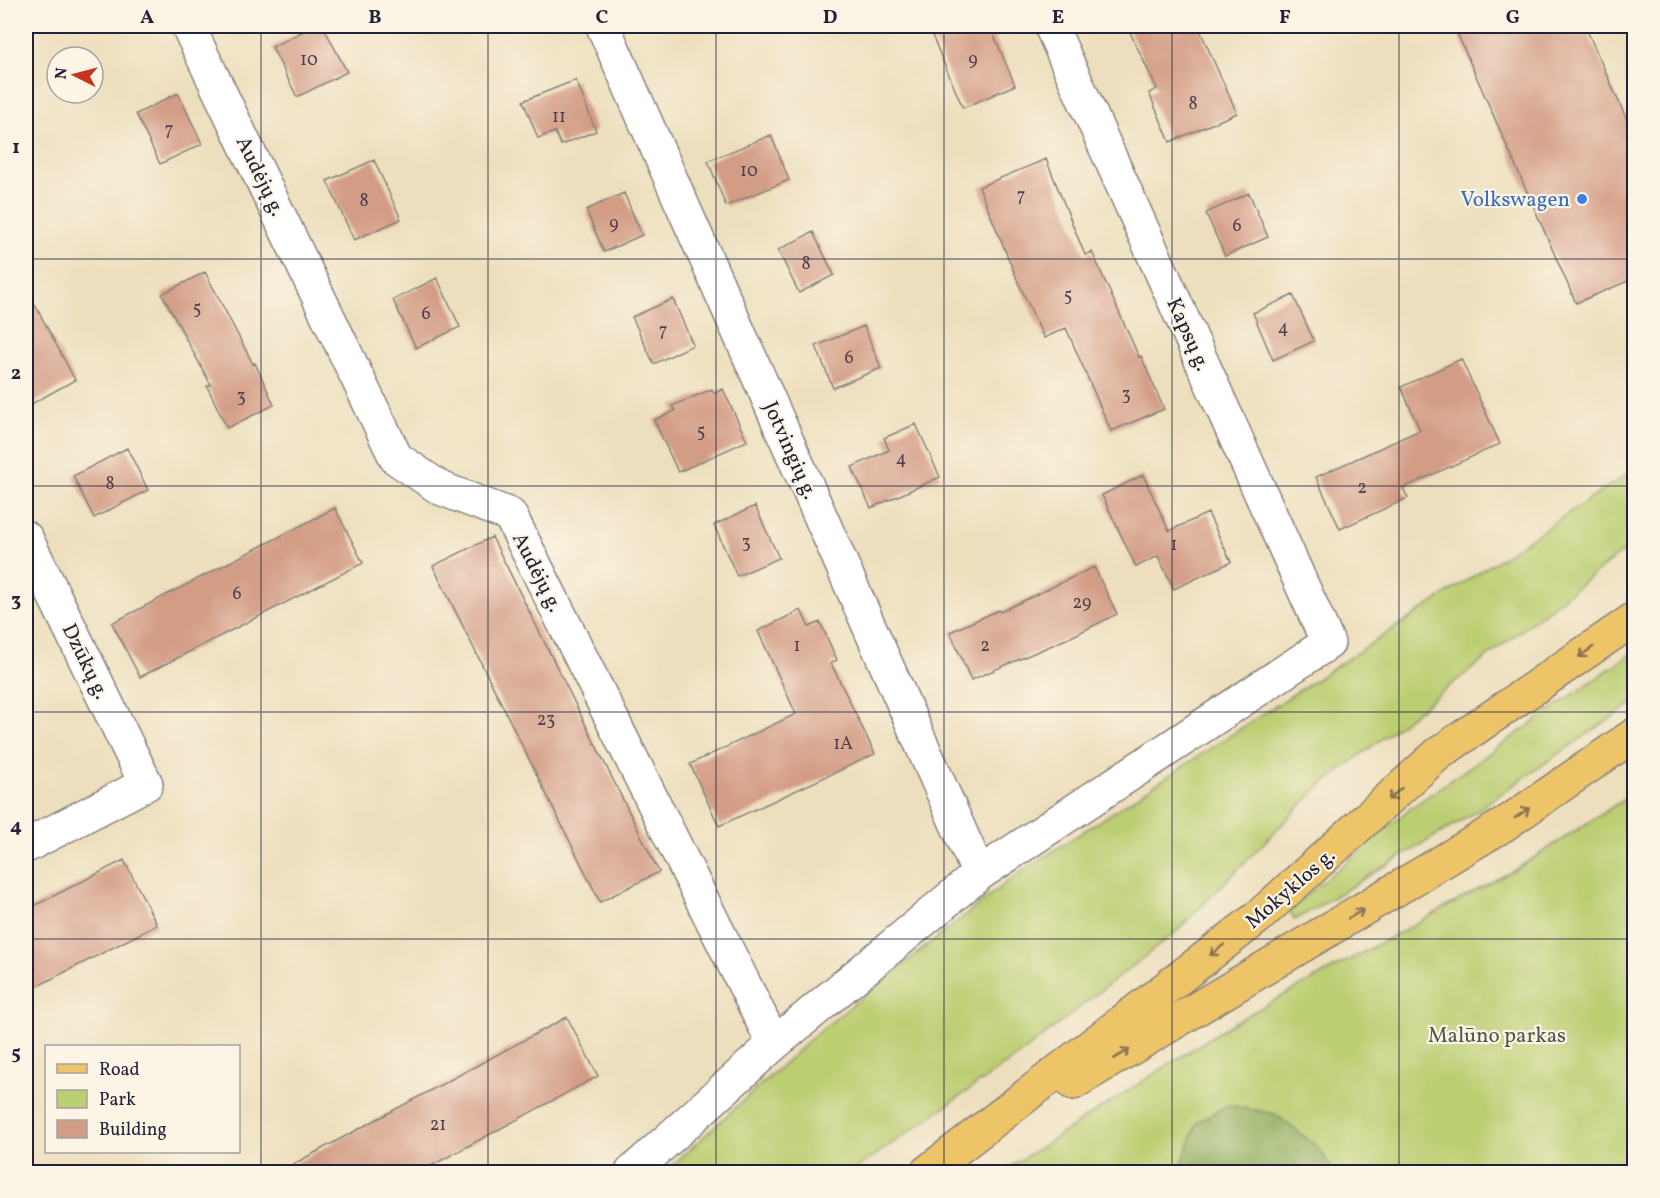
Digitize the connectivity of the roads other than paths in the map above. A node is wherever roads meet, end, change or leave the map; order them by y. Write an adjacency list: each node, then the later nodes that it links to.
1 (188, 26): 9 (street, Audėjų g.)
2 (603, 26): 8 (street, Jotvingių g.)
3 (1051, 26): 8 (street, Kapsų g.)
4 (26, 538): 7 (street, Dzūkų g.)
5 (1635, 619): 10 (main road, Mokyklos g., one-way to 10)
6 (1635, 735): 10 (main road, Mokyklos g., one-way to 6)
7 (26, 846)
8 (979, 874): 9 (street)
9 (774, 1044): 11 (street)
10 (936, 1166)
11 (632, 1173)

